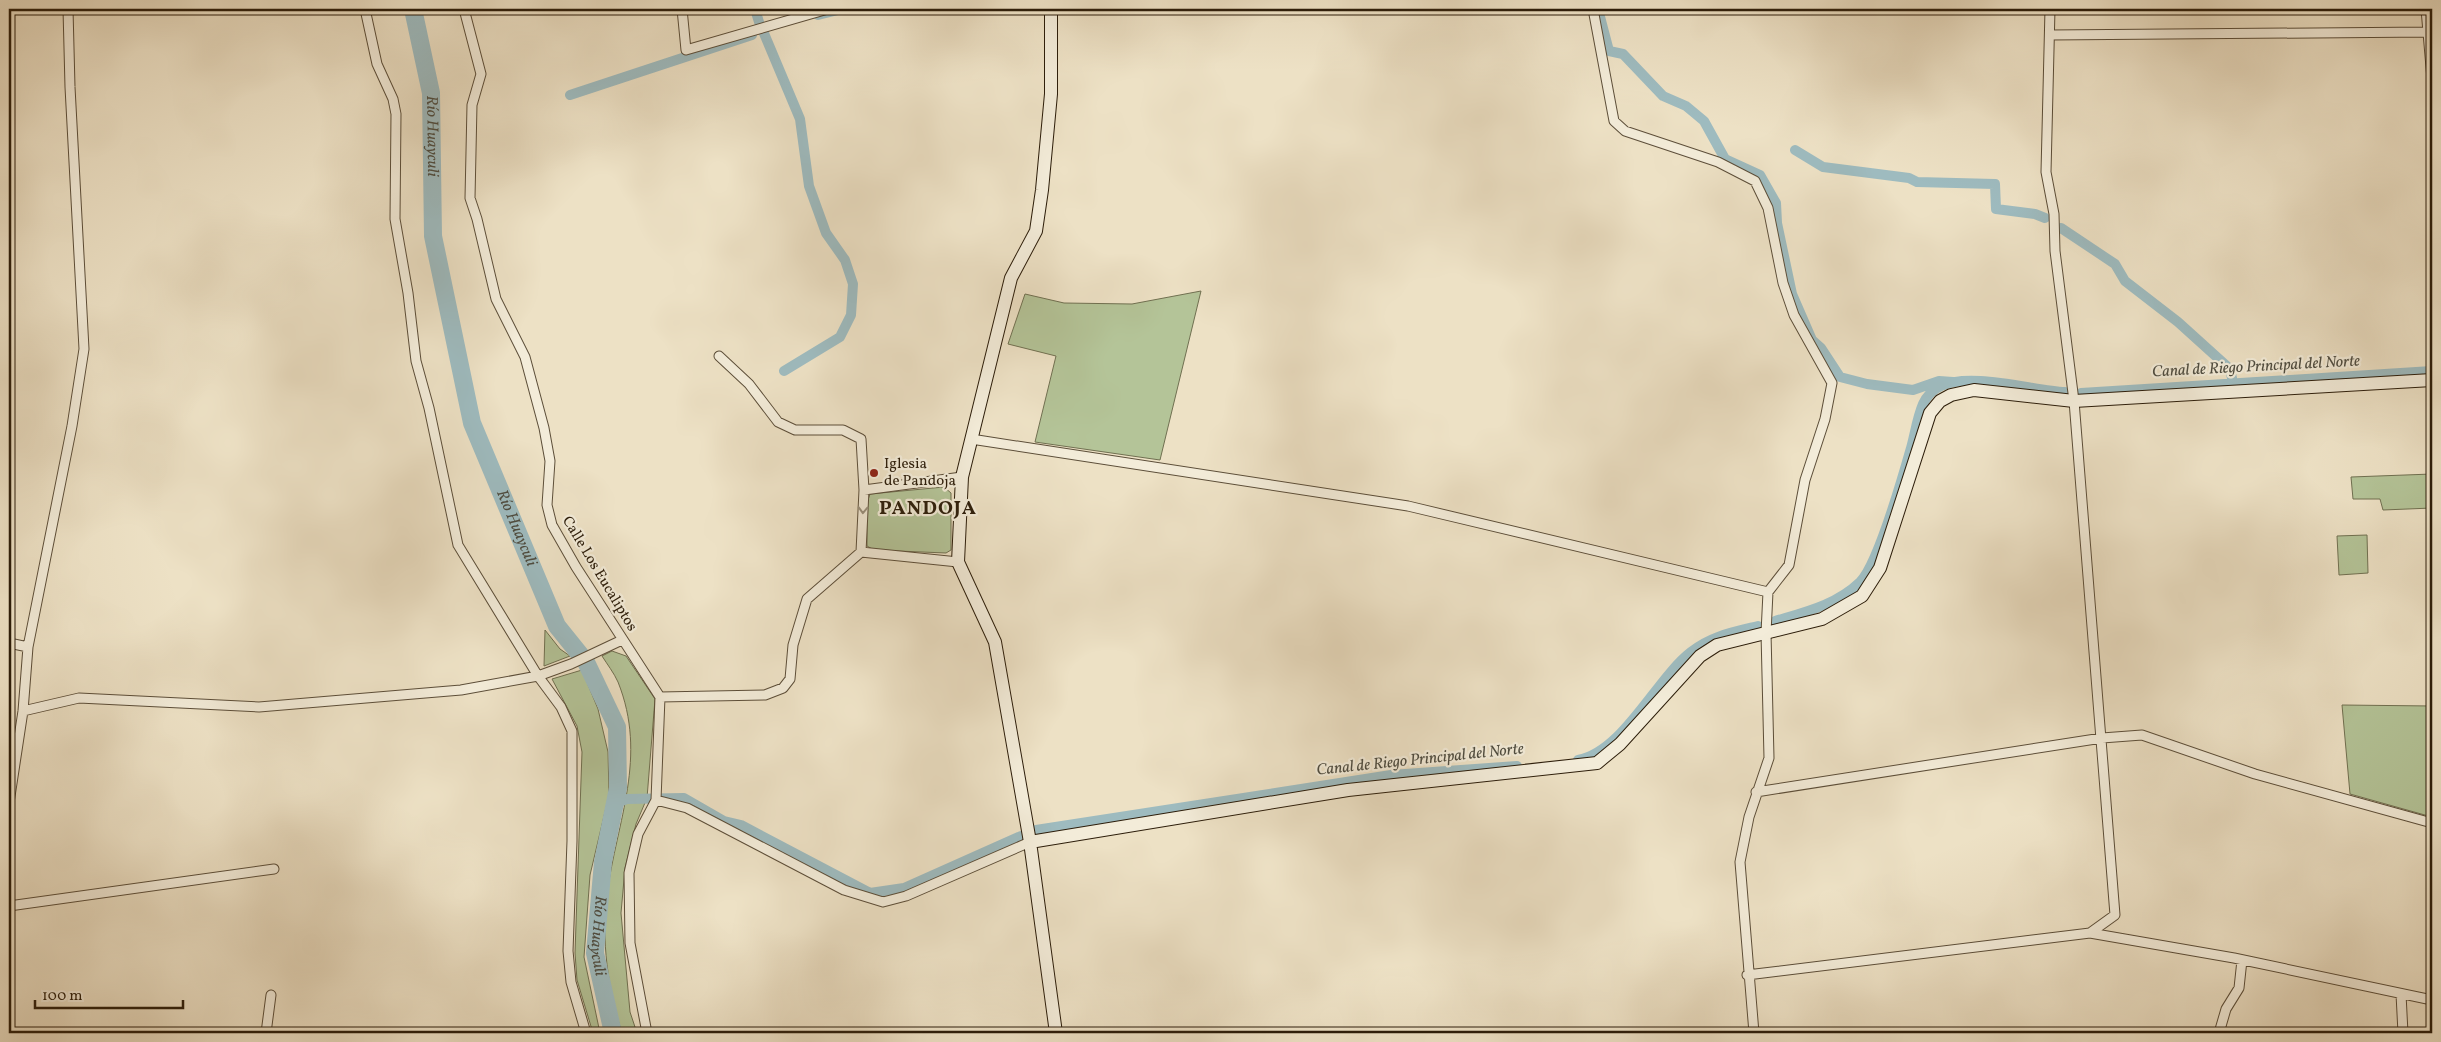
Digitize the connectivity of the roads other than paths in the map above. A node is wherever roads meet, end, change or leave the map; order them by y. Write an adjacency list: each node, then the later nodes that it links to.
1 (68, 9): 25 (street)
2 (366, 9): 26 (street)
3 (464, 9): 23 (street, Calle Los Eucaliptos)
4 (682, 9): 5 (street)
5 (828, 9)
6 (1052, 9): 16 (street)
7 (1593, 9): 21 (street)
8 (2050, 9): 11 (street)
9 (2426, 9): 10 (street)
10 (2428, 32): 11 (street); 12 (street)
11 (2050, 35): 15 (street)
12 (2432, 79)
13 (720, 356): 18 (street)
14 (2432, 380): 15 (street)
15 (2074, 402): 22 (street); 29 (street)
16 (971, 439): 17 (street); 21 (street)
17 (962, 477): 18 (street); 20 (street)
18 (864, 490): 19 (street, one-way to 19)
19 (861, 552): 20 (street); 27 (street)
20 (958, 562): 34 (street)
21 (1768, 592): 22 (street)
22 (1766, 633): 30 (street); 34 (street)
23 (622, 640): 26 (street); 27 (street, Calle Los Eucaliptos)
24 (9, 643): 25 (street)
25 (28, 647): 28 (street)
26 (538, 676): 28 (street); 44 (street)
27 (660, 697): 31 (street)
28 (24, 711): 32 (street)
29 (2102, 738): 30 (street); 33 (street); 37 (street)
30 (1756, 792): 39 (street)
31 (656, 800): 34 (street); 45 (street)
32 (9, 803)
33 (2432, 823)
34 (1030, 842): 46 (street)
35 (274, 870): 36 (street)
36 (9, 906)
37 (2090, 933): 38 (street); 39 (street)
38 (2242, 960): 40 (street); 48 (street)
39 (1747, 975): 47 (street)
40 (2401, 994): 42 (street); 49 (street)
41 (271, 995): 43 (street)
42 (2432, 1000)
43 (266, 1033)
44 (586, 1033)
45 (647, 1033)
46 (1056, 1033)
47 (1754, 1033)
48 (2219, 1033)
49 (2403, 1033)

